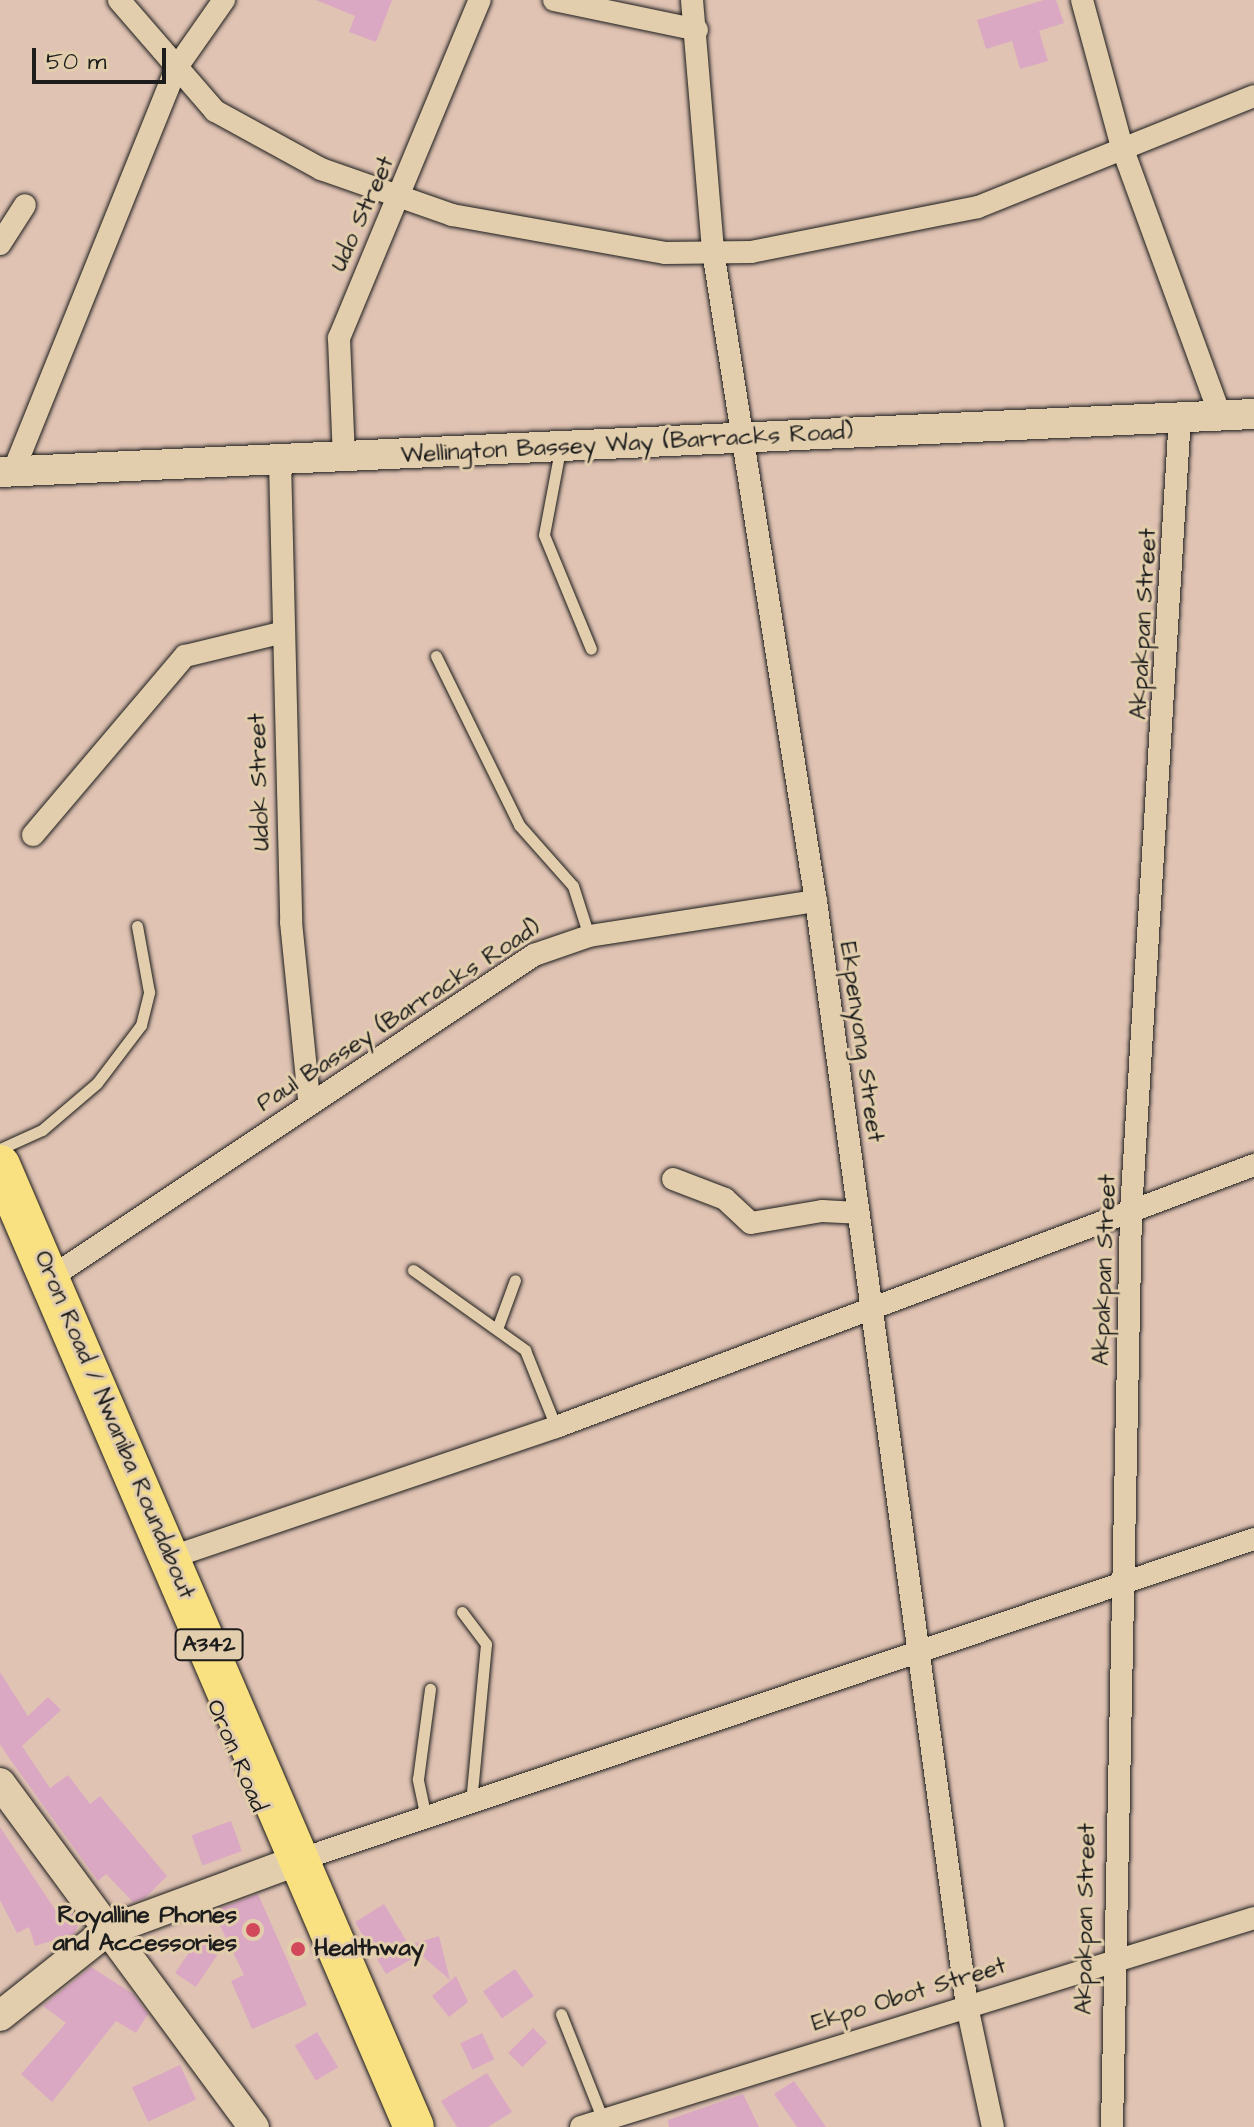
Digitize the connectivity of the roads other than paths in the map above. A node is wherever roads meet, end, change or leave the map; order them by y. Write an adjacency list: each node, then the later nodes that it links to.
1 (119, 0): 8 (street)
2 (224, 0): 8 (street)
3 (480, 0): 11 (street, Udo Street)
4 (554, 0): 7 (street)
5 (692, 0): 7 (street, Ekpenyong Street)
6 (1082, 0): 10 (street)
7 (697, 30): 14 (street, Ekpenyong Street)
8 (177, 67): 11 (street); 22 (street)
9 (1254, 96): 10 (street)
10 (1122, 147): 14 (street); 16 (street)
11 (399, 201): 14 (street); 20 (street, Udo Street)
12 (25, 205): 13 (street)
13 (0, 244)
14 (713, 251): 18 (street, Ekpenyong Street)
15 (1254, 414): 16 (main road, Wellington Bassey Way (Barracks Road))
16 (1220, 415): 17 (main road, Wellington Bassey Way (Barracks Road))
17 (1180, 417): 18 (main road, Wellington Bassey Way (Barracks Road)); 36 (street, Akpakpan Street)
18 (746, 438): 19 (main road, Wellington Bassey Way (Barracks Road)); 27 (street, Ekpenyong Street)
19 (560, 449): 20 (main road, Wellington Bassey Way (Barracks Road)); 24 (lane)
20 (344, 458): 21 (main road, Wellington Bassey Way (Barracks Road))
21 (280, 461): 22 (main road, Wellington Bassey Way (Barracks Road)); 23 (street, Udok Street)
22 (6, 472)
23 (280, 633): 26 (street); 30 (street, Udok Street)
24 (591, 649)
25 (436, 656): 29 (lane)
26 (33, 835)
27 (816, 901): 29 (street, Paul Bassey (Barracks Road)); 37 (street, Ekpenyong Street)
28 (137, 926): 31 (lane)
29 (589, 936): 30 (street, Paul Bassey (Barracks Road))
30 (309, 1100): 39 (street, Paul Bassey (Barracks Road))
31 (0, 1149)
32 (0, 1165): 39 (highway, Oron Road / Nwaniba Roundabout / A342)
33 (1254, 1165): 36 (street)
34 (673, 1179): 37 (street)
35 (0, 1211): 53 (highway, Oron Road / A342)
36 (1131, 1211): 41 (street); 46 (street, Akpakpan Street)
37 (858, 1213): 41 (street, Ekpenyong Street)
38 (413, 1270): 42 (lane)
39 (50, 1278): 45 (highway, Oron Road / Nwaniba Roundabout / A342)
40 (515, 1280): 42 (lane)
41 (871, 1303): 43 (street); 48 (street, Ekpenyong Street)
42 (497, 1329): 43 (lane)
43 (556, 1427): 45 (street)
44 (1254, 1539): 46 (street)
45 (172, 1557): 53 (highway, Oron Road / Nwaniba Roundabout / A342)
46 (1121, 1586): 48 (street); 56 (street, Akpakpan Street)
47 (462, 1612): 51 (lane)
48 (918, 1653): 51 (street); 57 (street, Ekpenyong Street)
49 (430, 1689): 52 (lane)
50 (0, 1783): 55 (main road)
51 (471, 1804): 52 (street)
52 (426, 1818): 53 (street)
53 (290, 1862): 55 (main road); 62 (highway, Oron Road / A342); 63 (highway, Oron Road / Nwaniba Roundabout / A342)
54 (1254, 1918): 56 (street, Ekpo Obot Street)
55 (107, 1931): 59 (main road); 61 (main road)
56 (1110, 1960): 57 (street, Ekpo Obot Street); 65 (street, Akpakpan Street)
57 (967, 2006): 60 (street, Ekpo Obot Street); 64 (street, Ekpenyong Street)
58 (561, 2014): 60 (lane)
59 (0, 2016)
60 (592, 2123)
61 (254, 2127)
62 (390, 2127)
63 (414, 2127)
64 (993, 2127)
65 (1112, 2127)

